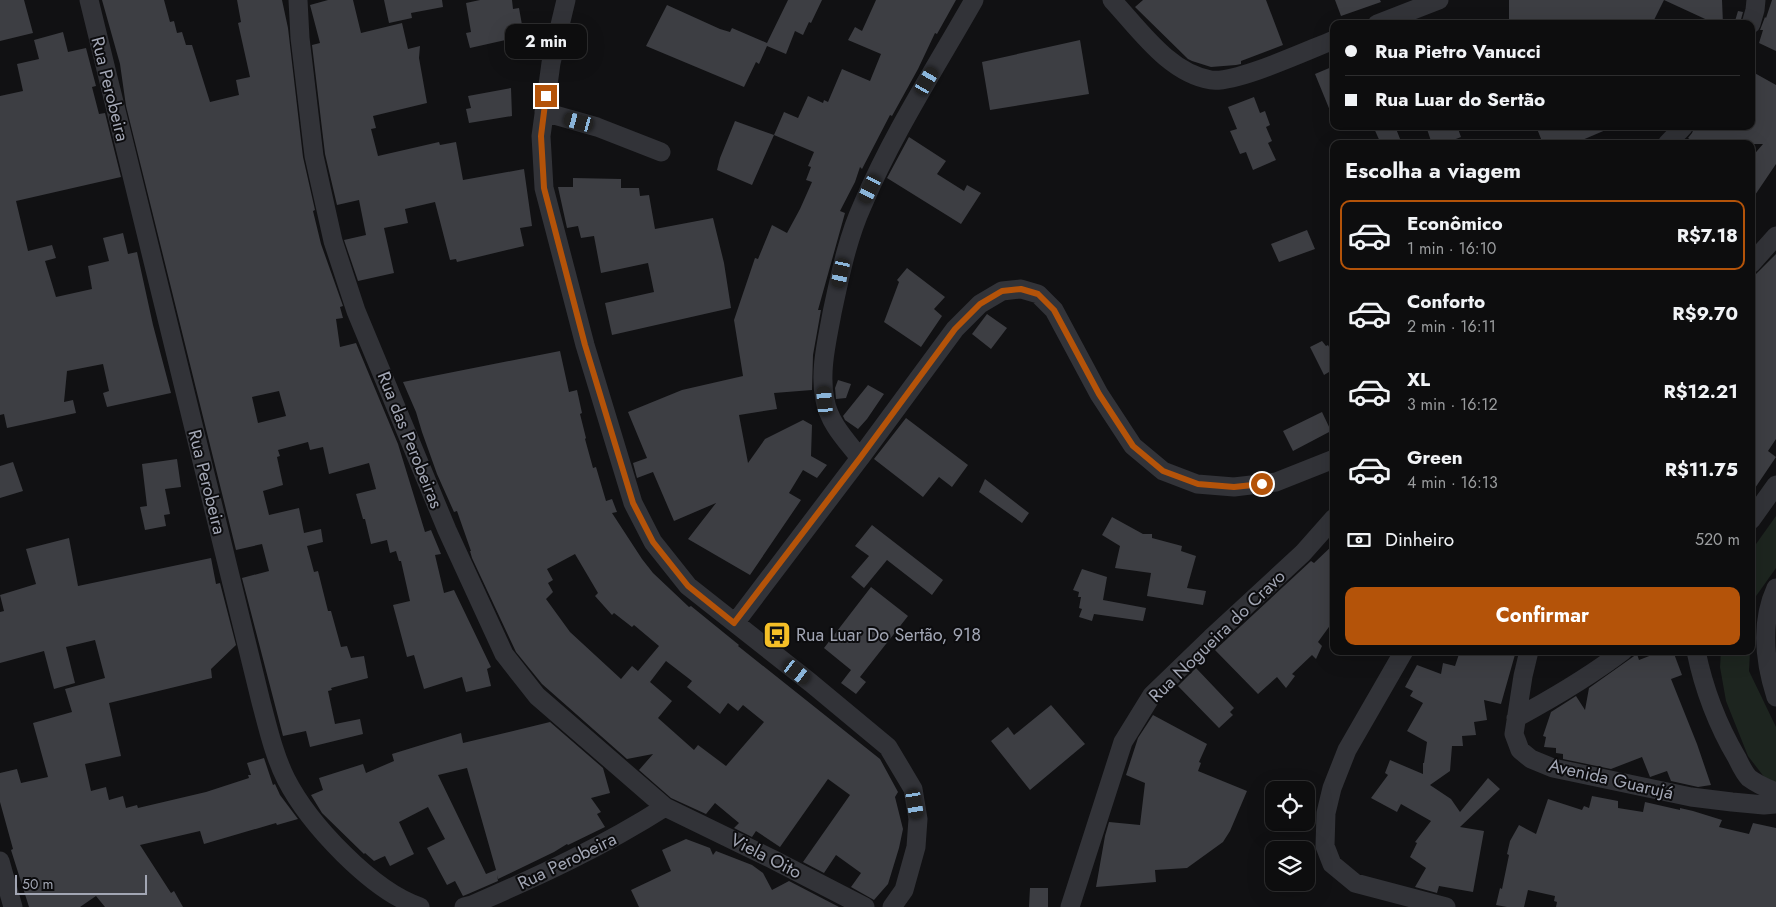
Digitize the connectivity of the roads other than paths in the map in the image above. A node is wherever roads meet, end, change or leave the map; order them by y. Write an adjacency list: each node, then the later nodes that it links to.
1 (89, 0): 37 (street, Rua Perobeira)
2 (298, 0): 34 (street, Rua das Perobeiras)
3 (566, 0): 11 (street)
4 (974, 0): 17 (street)
5 (1112, 0): 10 (street)
6 (1439, 0): 8 (street)
7 (1756, 0): 9 (street)
8 (1387, 20)
9 (1751, 20)
10 (1330, 42)
11 (544, 112): 14 (street); 23 (street)
12 (1680, 130): 13 (street)
13 (1671, 140)
14 (661, 152)
15 (1776, 236): 16 (street)
16 (1755, 260)
17 (860, 458): 18 (street); 23 (street)
18 (1330, 461)
19 (1776, 485): 20 (street)
20 (1755, 514)
21 (1330, 522): 41 (street, Rua Nogueira do Cravo)
22 (1776, 588): 28 (street)
23 (734, 623): 40 (street)
24 (1402, 655): 42 (street)
25 (1528, 655): 29 (street, Avenida Guarujá)
26 (1618, 655): 29 (street)
27 (1697, 655): 30 (street)
28 (1776, 697)
29 (1516, 718): 32 (street, Avenida Guarujá)
30 (1747, 777): 31 (street); 32 (street)
31 (1776, 792)
32 (1732, 802): 33 (street, Avenida Guarujá)
33 (1776, 804)
34 (665, 806): 38 (street, Rua Perobeira); 39 (street, Viela Oito)
35 (0, 860): 36 (street)
36 (13, 907)
37 (420, 907)
38 (464, 907)
39 (865, 907)
40 (892, 907)
41 (1070, 907)
42 (1446, 907)

